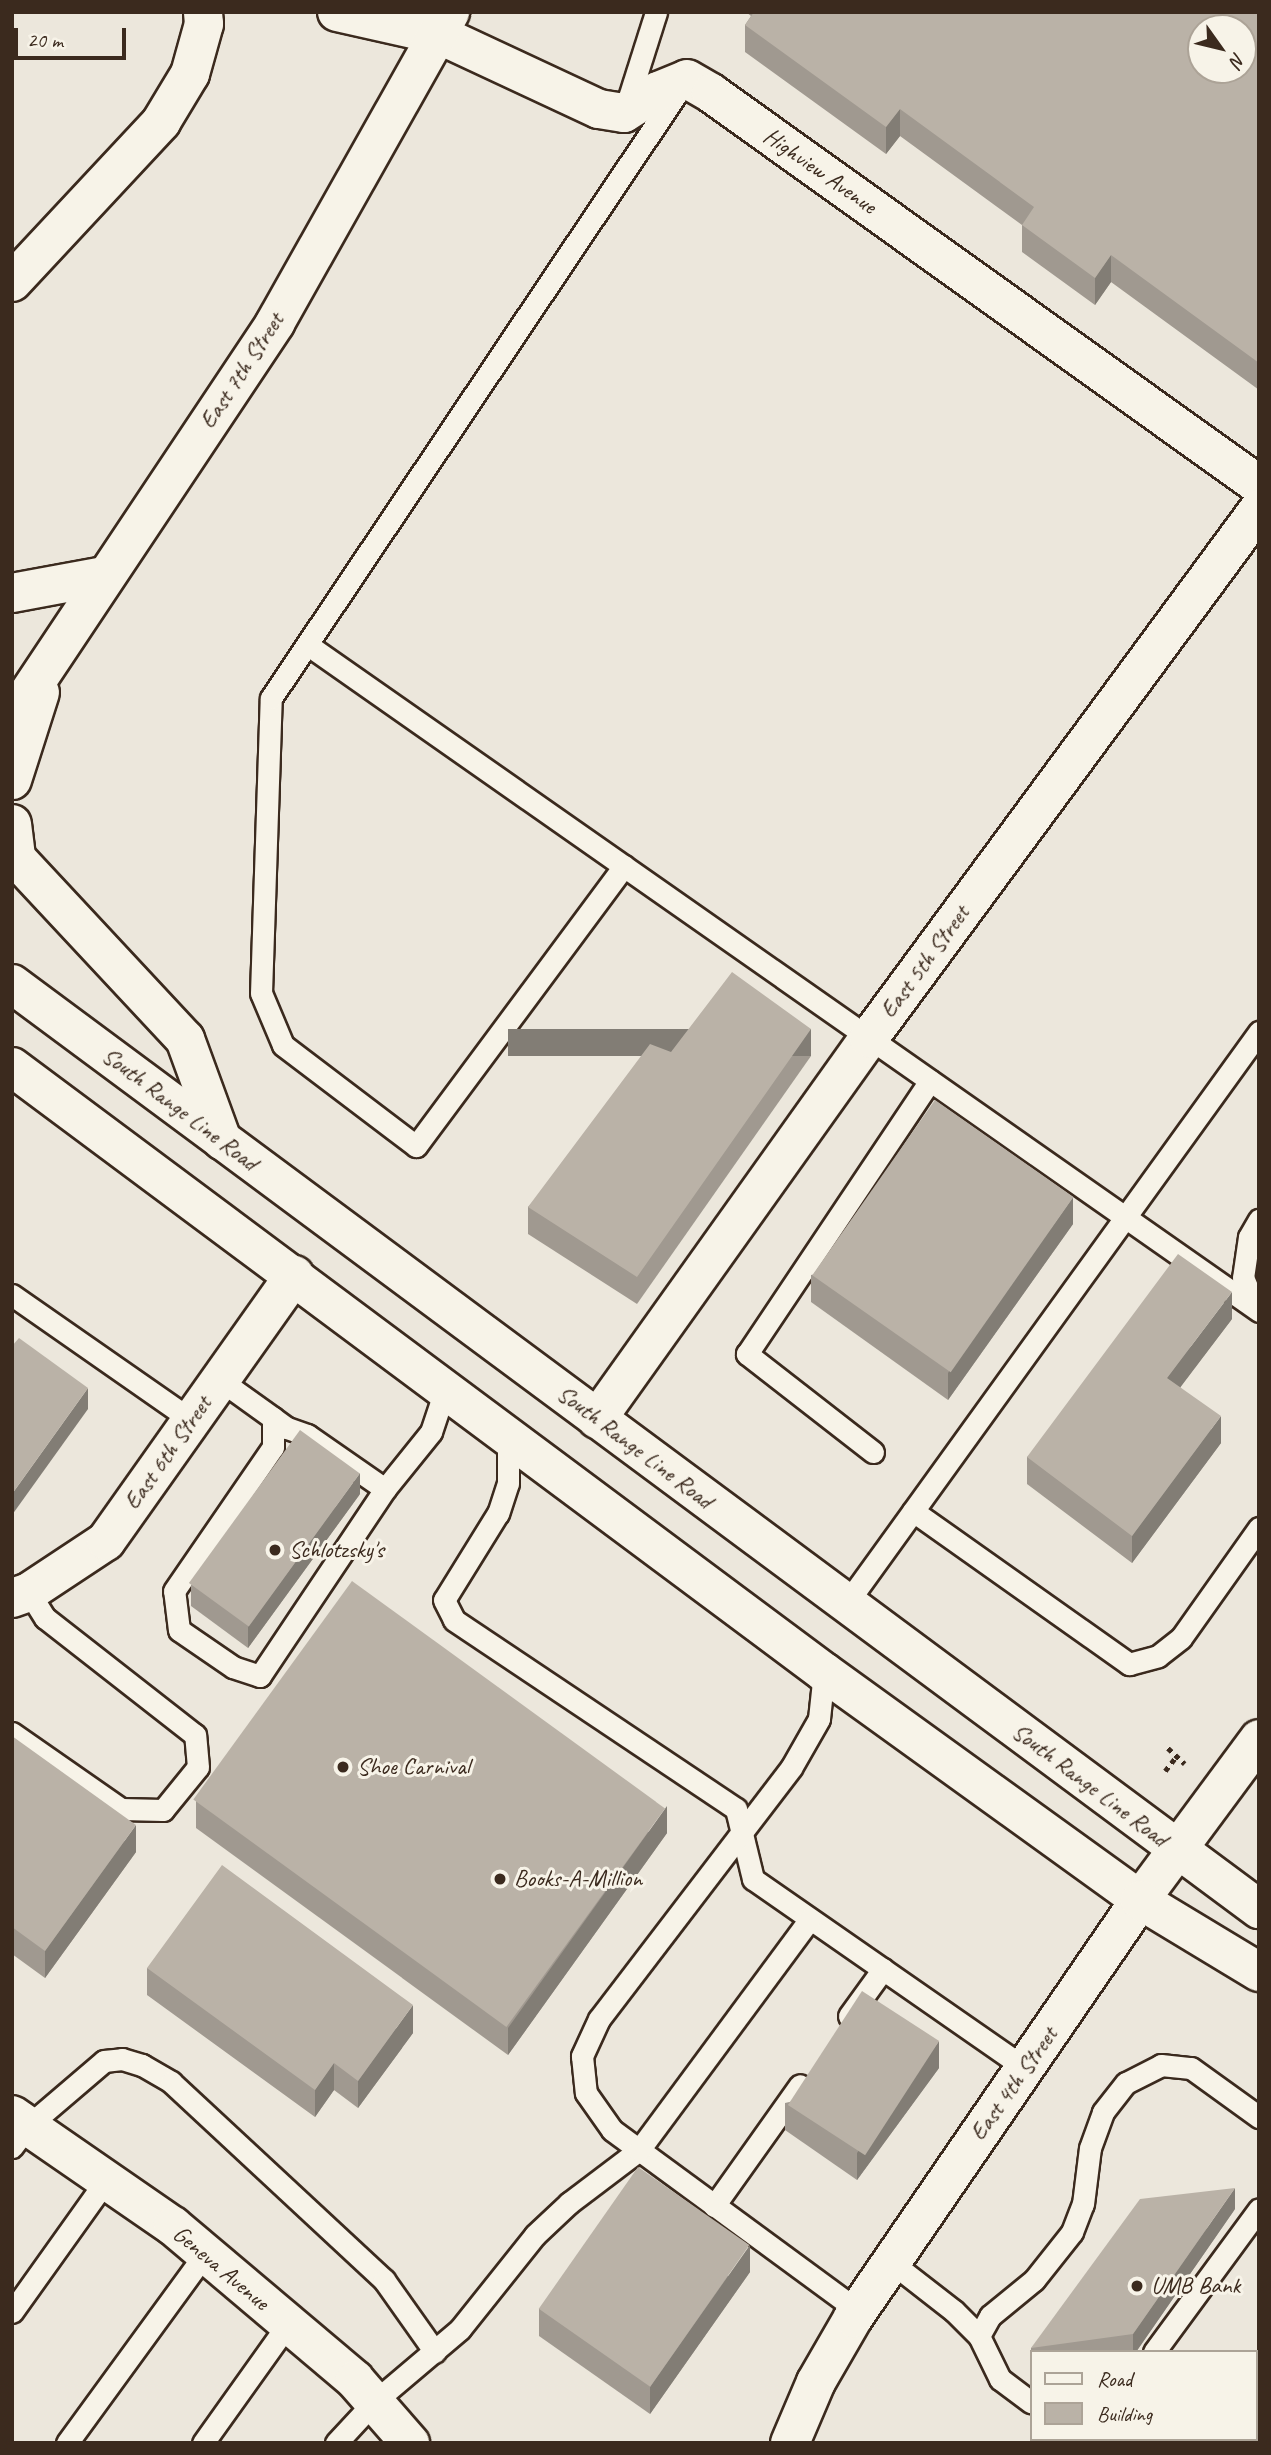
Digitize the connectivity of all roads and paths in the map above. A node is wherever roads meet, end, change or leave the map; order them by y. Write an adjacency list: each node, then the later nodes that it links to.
1 (203, 12): 7 (main road)
2 (338, 12): 4 (main road)
3 (656, 12): 6 (lane)
4 (445, 23): 6 (main road); 10 (main road, East 7th Street)
5 (687, 79): 6 (main road); 8 (main road, Highview Avenue); 12 (lane)
6 (624, 113)
7 (12, 282)
8 (1259, 485)
9 (1259, 509): 20 (main road, East 5th Street)
10 (104, 576): 11 (main road); 13 (main road, East 7th Street)
11 (12, 593)
12 (308, 645): 17 (lane); 17 (lane)
13 (48, 666): 14 (main road, East 7th Street); 15 (main road)
14 (12, 718)
15 (12, 780)
16 (12, 824): 23 (main road)
17 (624, 866): 20 (lane)
18 (12, 984): 23 (main road, South Range Line Road)
19 (1259, 1032): 24 (lane)
20 (869, 1038): 22 (lane); 32 (main road, East 5th Street)
21 (12, 1067): 26 (main road)
22 (930, 1081): 24 (lane); 35 (lane)
23 (222, 1140): 32 (main road, South Range Line Road)
24 (1124, 1217): 28 (lane); 37 (lane)
25 (1259, 1220): 28 (lane)
26 (294, 1275): 29 (main road, East 6th Street); 30 (main road)
27 (12, 1296): 33 (lane)
28 (1258, 1310)
29 (220, 1380): 31 (lane); 33 (main road, East 6th Street)
30 (445, 1390): 34 (main road); 36 (lane)
31 (274, 1418): 36 (lane); 36 (lane)
32 (597, 1419): 40 (main road, South Range Line Road)
33 (191, 1420): 39 (main road, East 6th Street)
34 (508, 1434): 41 (main road); 48 (lane)
35 (873, 1452)
36 (385, 1489)
37 (913, 1511): 38 (lane); 40 (lane)
38 (1259, 1528)
39 (21, 1595): 42 (lane)
40 (846, 1604): 49 (main road, South Range Line Road)
41 (824, 1672): 48 (lane); 50 (main road)
42 (12, 1733)
43 (1259, 1739): 49 (main road, East 4th Street)
44 (1168, 1748): 45 (path)
45 (1175, 1757): 46 (path); 47 (path)
46 (1185, 1763)
47 (1165, 1771)
48 (741, 1834): 52 (lane); 60 (lane)
49 (1176, 1849): 50 (main road, East 4th Street); 51 (main road, South Range Line Road)
50 (1140, 1900): 54 (main road); 56 (main road, East 4th Street)
51 (1259, 1909)
52 (810, 1919): 53 (lane); 60 (lane)
53 (883, 1969): 55 (lane); 56 (lane)
54 (1259, 1972)
55 (834, 2037)
56 (1025, 2068): 65 (main road, East 4th Street)
57 (810, 2071): 62 (lane)
58 (1259, 2117): 69 (lane)
59 (17, 2130): 61 (main road, Geneva Avenue); 71 (lane)
60 (639, 2150): 62 (lane); 71 (lane)
61 (106, 2180): 64 (main road, Geneva Avenue); 67 (lane)
62 (714, 2206): 66 (lane)
63 (1259, 2209): 70 (lane)
64 (205, 2253): 68 (main road, Geneva Avenue); 74 (lane)
65 (891, 2262): 66 (main road, East 4th Street); 69 (lane)
66 (858, 2311): 78 (main road, East 4th Street)
67 (12, 2312)
68 (288, 2324): 73 (main road, Geneva Avenue); 75 (lane)
69 (979, 2336): 72 (lane)
70 (1155, 2350)
71 (435, 2352): 73 (lane)
72 (1030, 2401)
73 (374, 2402): 76 (lane); 77 (main road, Geneva Avenue)
74 (66, 2443)
75 (204, 2443)
76 (336, 2443)
77 (410, 2443)
78 (790, 2443)

